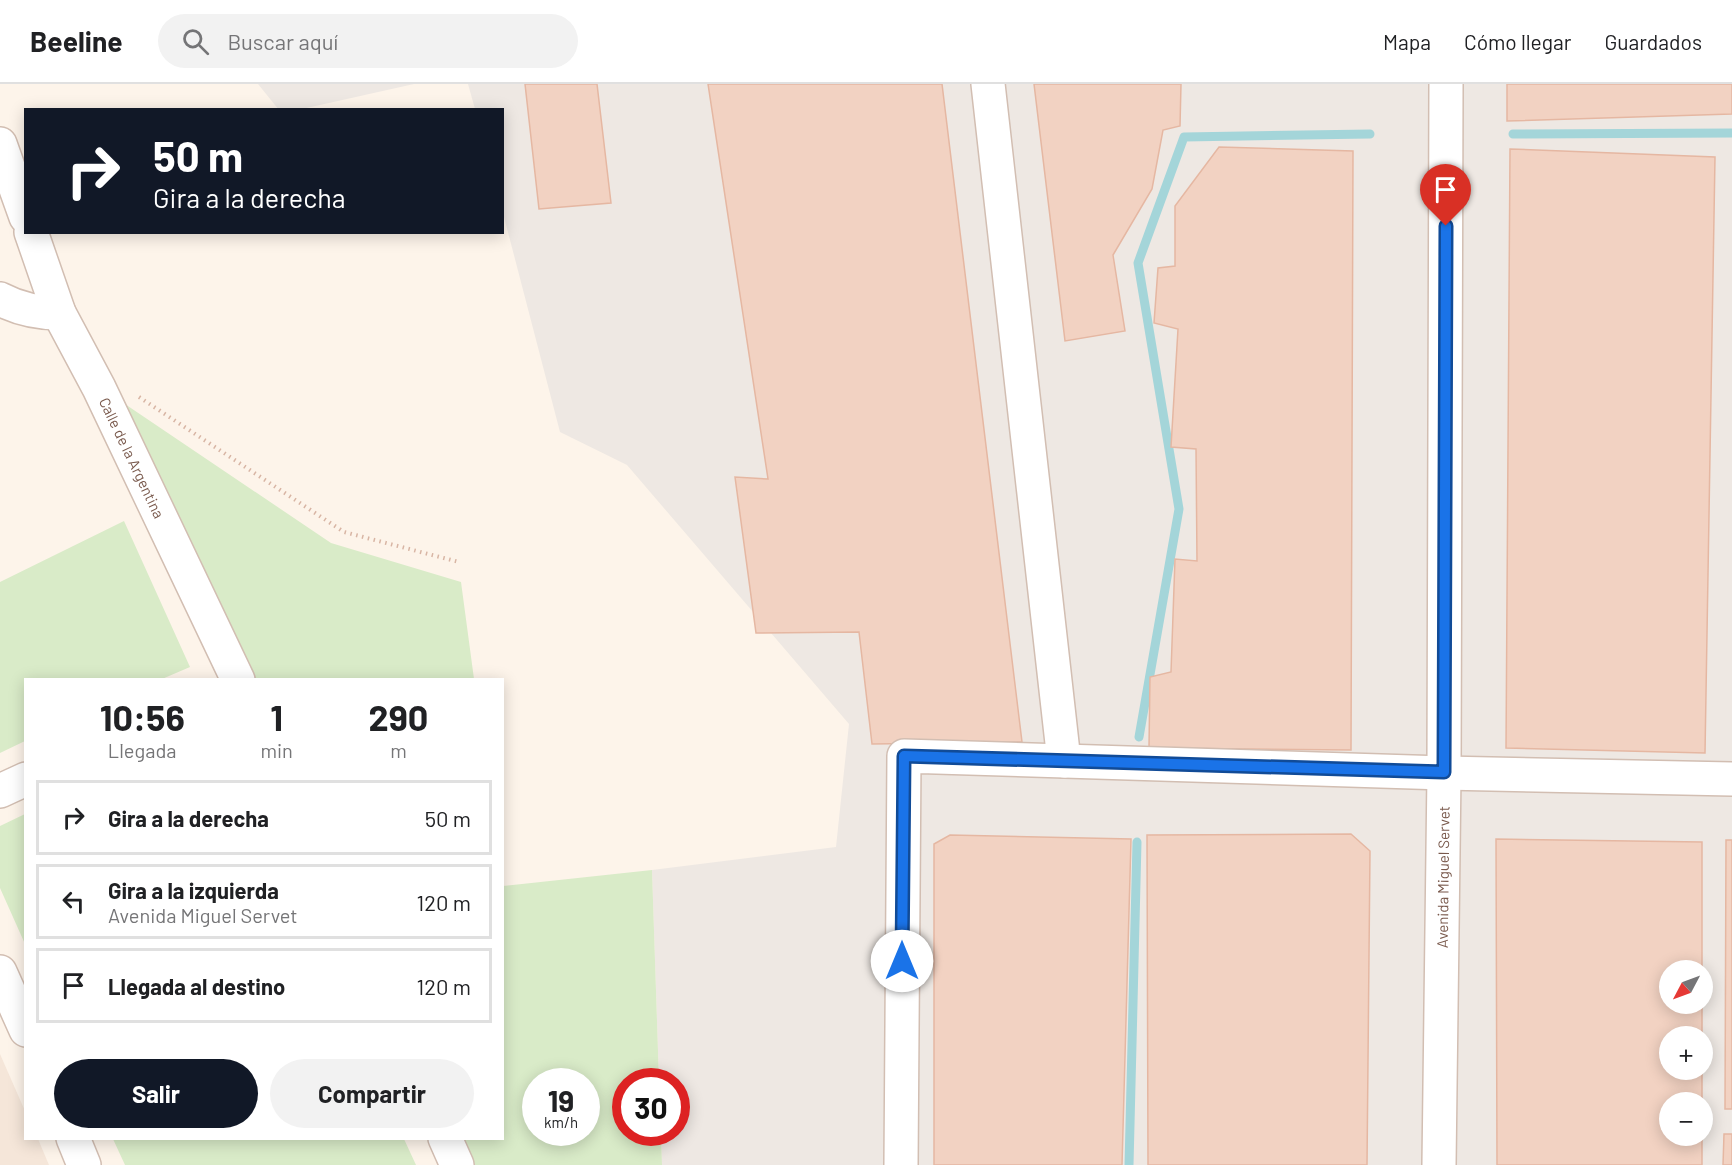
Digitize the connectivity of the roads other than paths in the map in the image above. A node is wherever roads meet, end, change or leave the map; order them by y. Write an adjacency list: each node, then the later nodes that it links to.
1 (988, 84): 9 (street)
2 (1446, 84): 10 (street, Avenida Miguel Servet)
3 (0, 144): 4 (street)
4 (24, 211)
5 (32, 234): 7 (street, Calle de la Argentina)
6 (0, 299): 7 (street)
7 (59, 313): 8 (street, Calle de la Argentina)
8 (237, 678)
9 (1064, 761): 10 (street); 20 (street)
10 (1444, 772): 11 (street); 21 (street, Avenida Miguel Servet)
11 (1732, 779)
12 (24, 780): 13 (street)
13 (0, 791)
14 (0, 972): 15 (street)
15 (24, 1025)
16 (74, 1140): 18 (street)
17 (447, 1140): 19 (street)
18 (84, 1165)
19 (457, 1165)
20 (901, 1165)
21 (1439, 1165)

